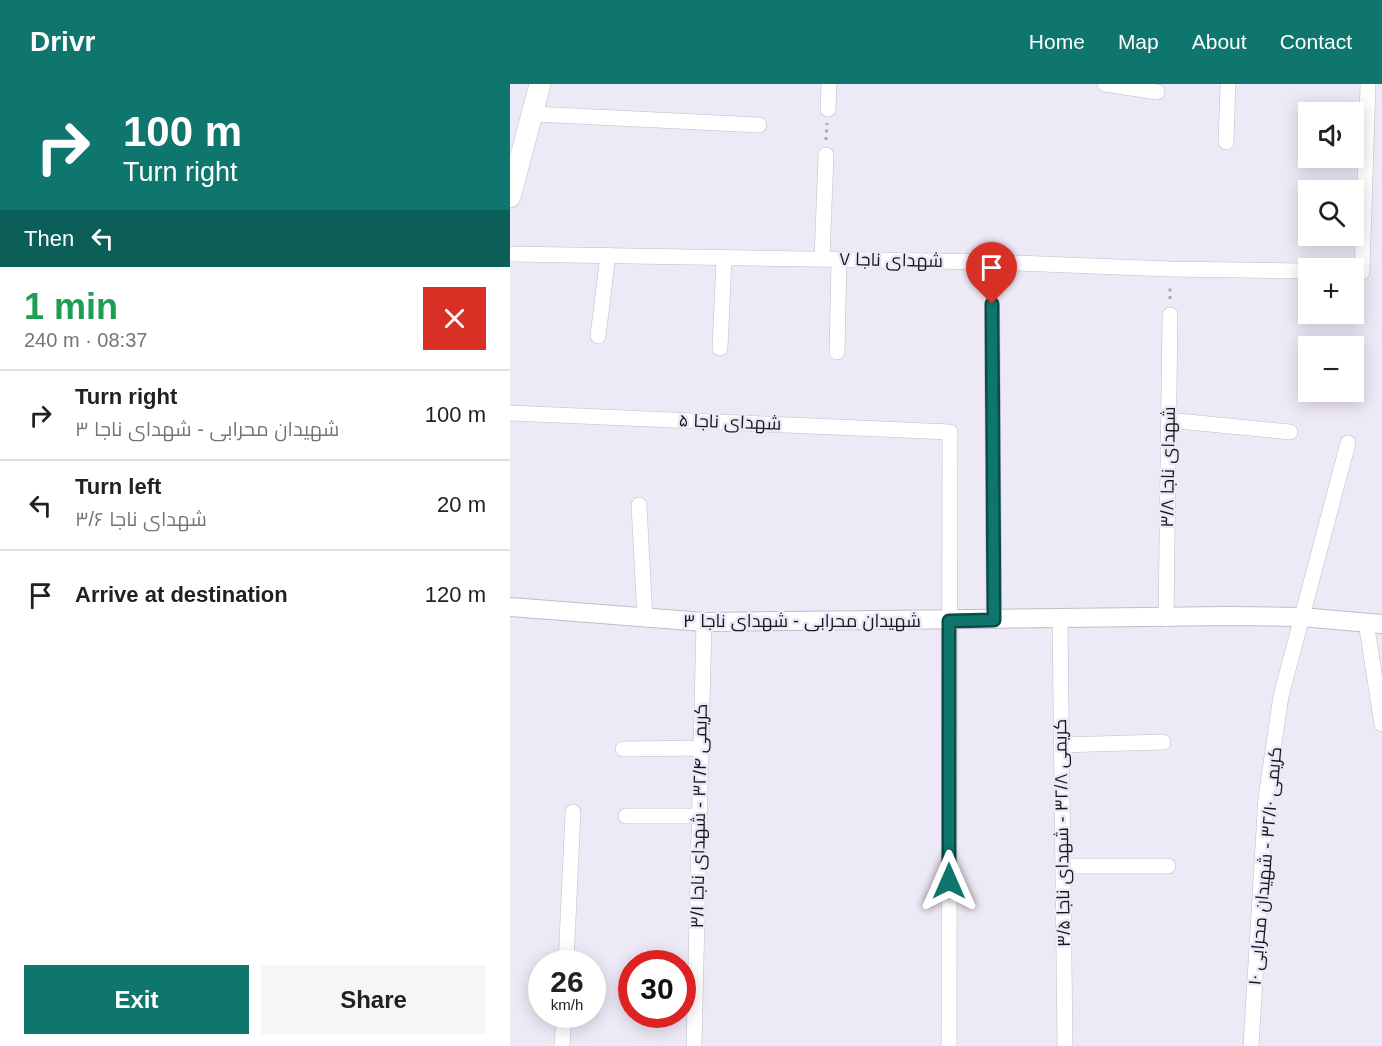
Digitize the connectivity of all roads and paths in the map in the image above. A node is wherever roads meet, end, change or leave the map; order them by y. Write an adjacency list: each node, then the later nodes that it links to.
1 (540, 84): 8 (main road)
2 (828, 84): 7 (street)
3 (1105, 84): 6 (street)
4 (1228, 84): 10 (street)
5 (1368, 84): 16 (street)
6 (1157, 92)
7 (828, 109): 11 (path)
8 (534, 114): 9 (street); 12 (main road)
9 (759, 125)
10 (1226, 142)
11 (826, 155): 17 (street)
12 (510, 197)
13 (510, 254): 14 (street, شهدای ناجا ۷)
14 (608, 255): 15 (street, شهدای ناجا ۷); 24 (street)
15 (724, 258): 17 (street, شهدای ناجا ۷); 25 (street)
16 (1358, 258)
17 (822, 259): 18 (street, شهدای ناجا ۷)
18 (839, 260): 19 (street, شهدای ناجا ۷); 26 (street)
19 (992, 262): 20 (street, شهدای ناجا ۷); 22 (path)
20 (1170, 269): 21 (street, شهدای ناجا ۷); 23 (path)
21 (1298, 272)
22 (992, 304): 36 (street)
23 (1170, 315): 28 (street, شهدای ناجا ۳/۸)
24 (598, 336)
25 (720, 348)
26 (837, 352)
27 (510, 413): 38 (street, شهدای ناجا ۵)
28 (1168, 420): 29 (street); 35 (street, شهدای ناجا ۳/۸)
29 (1290, 432)
30 (1348, 443): 33 (street, کریمی ۳۲/۱۰ - شهیدان محرابی ۱۰)
31 (639, 505): 34 (street)
32 (510, 607): 34 (street, شهیدان محرابی - شهدای ناجا ۳)
33 (1301, 617): 35 (street, شهیدان محرابی - شهدای ناجا ۳); 40 (street, شهیدان محرابی - شهدای ناجا ۳); 57 (street, کریمی ۳۲/۱۰ - شهیدان محرابی ۱۰)
34 (645, 619): 39 (street, شهیدان محرابی - شهدای ناجا ۳)
35 (1166, 619): 37 (street, شهیدان محرابی - شهدای ناجا ۳)
36 (994, 620): 37 (street, شهیدان محرابی - شهدای ناجا ۳); 38 (street, شهیدان محرابی - شهدای ناجا ۳)
37 (1060, 620): 43 (street, کریمی ۳۲/۸ - شهدای ناجا ۳/۵)
38 (949, 621): 39 (street, شهیدان محرابی - شهدای ناجا ۳); 55 (street)
39 (704, 622): 44 (street, کریمی ۳۲/۴ - شهدای ناجا ۳/۱)
40 (1374, 623): 41 (street)
41 (1382, 724)
42 (1163, 742): 43 (street)
43 (1061, 745): 49 (street, کریمی ۳۲/۸ - شهدای ناجا ۳/۵)
44 (701, 748): 45 (street); 48 (street, کریمی ۳۲/۴ - شهدای ناجا ۳/۱)
45 (623, 749)
46 (573, 812): 51 (street)
47 (626, 816): 48 (street)
48 (699, 816): 54 (street, کریمی ۳۲/۴ - شهدای ناجا ۳/۱)
49 (1062, 866): 50 (street); 56 (street, کریمی ۳۲/۸ - شهدای ناجا ۳/۵)
50 (1168, 866)
51 (567, 950)
52 (563, 1028): 53 (street)
53 (562, 1046)
54 (694, 1046)
55 (949, 1046)
56 (1065, 1046)
57 (1251, 1046)

